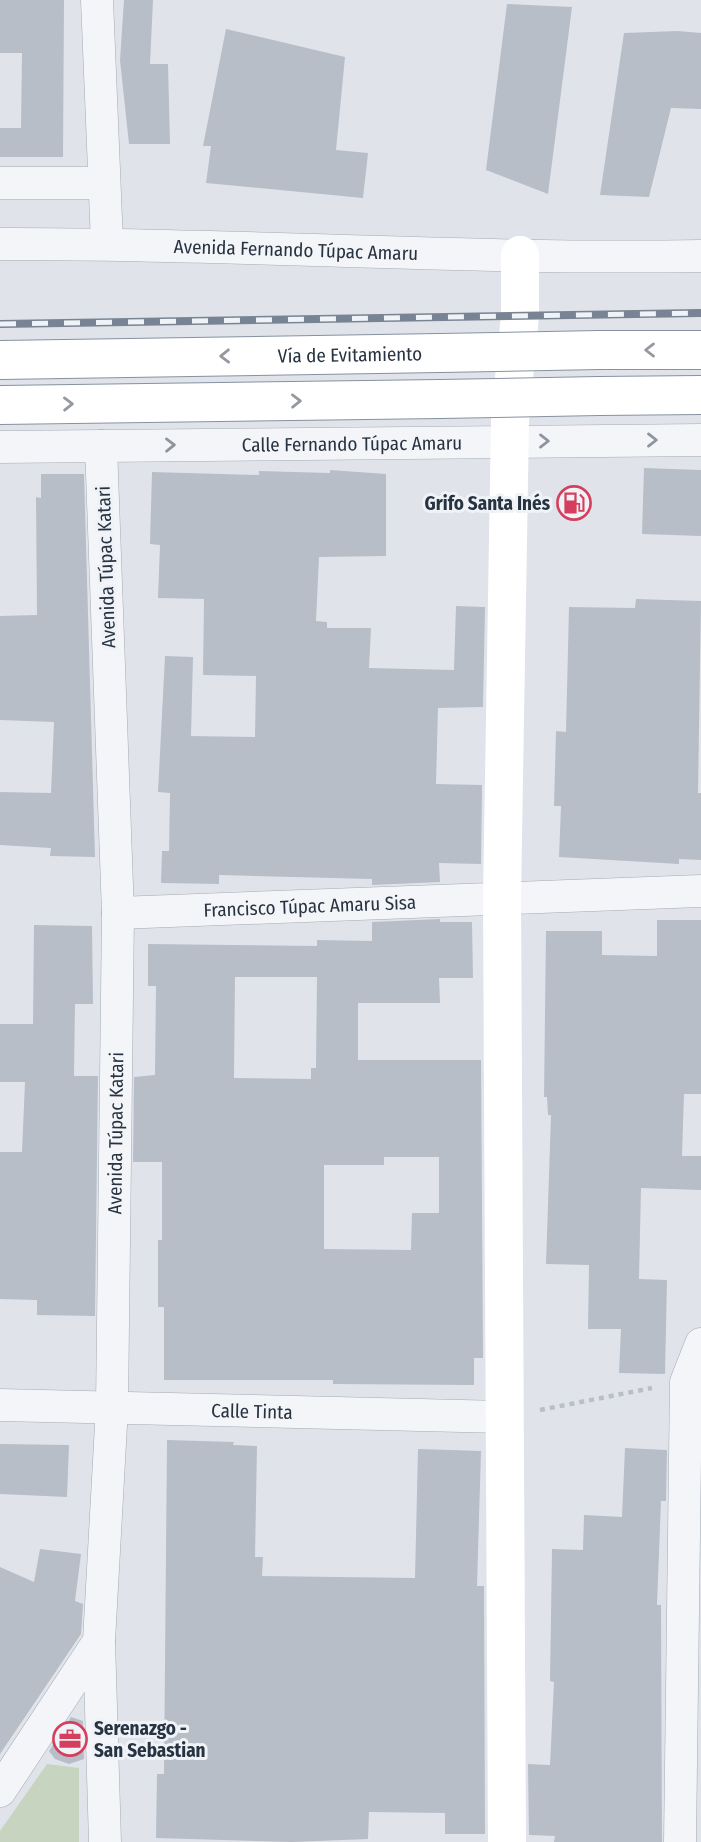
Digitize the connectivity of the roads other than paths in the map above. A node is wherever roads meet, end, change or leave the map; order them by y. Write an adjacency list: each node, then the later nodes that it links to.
1 (97, 0): 3 (street)
2 (0, 183): 3 (street)
3 (103, 183): 4 (street)
4 (107, 243): 5 (street, Avenida Fernando Túpac Amaru); 6 (street, Avenida Fernando Túpac Amaru)
5 (0, 244)
6 (520, 255): 7 (street, Avenida Fernando Túpac Amaru); 13 (main road)
7 (701, 256)
8 (701, 350): 9 (main road, Vía de Evitamiento, one-way to 9, bridge)
9 (0, 360)
10 (701, 395): 11 (main road, one-way to 10, bridge)
11 (0, 405)
12 (701, 440): 13 (street, Calle Fernando Túpac Amaru, one-way to 12)
13 (509, 441): 14 (street, Calle Fernando Túpac Amaru, one-way to 13); 17 (main road)
14 (101, 446): 15 (street, Calle Fernando Túpac Amaru); 18 (street, Avenida Túpac Katari)
15 (0, 447)
16 (701, 891): 17 (street, Francisco Túpac Amaru Sisa)
17 (502, 898): 18 (street, Francisco Túpac Amaru Sisa); 22 (main road)
18 (118, 914): 21 (street, Avenida Túpac Katari)
19 (701, 1344): 27 (street)
20 (0, 1405): 21 (street, Calle Tinta)
21 (112, 1407): 22 (street, Calle Tinta); 23 (street, Avenida Túpac Katari)
22 (503, 1417): 26 (main road)
23 (99, 1641): 24 (street); 25 (street, Avenida Túpac Katari)
24 (0, 1791)
25 (105, 1842)
26 (507, 1842)
27 (680, 1842)

